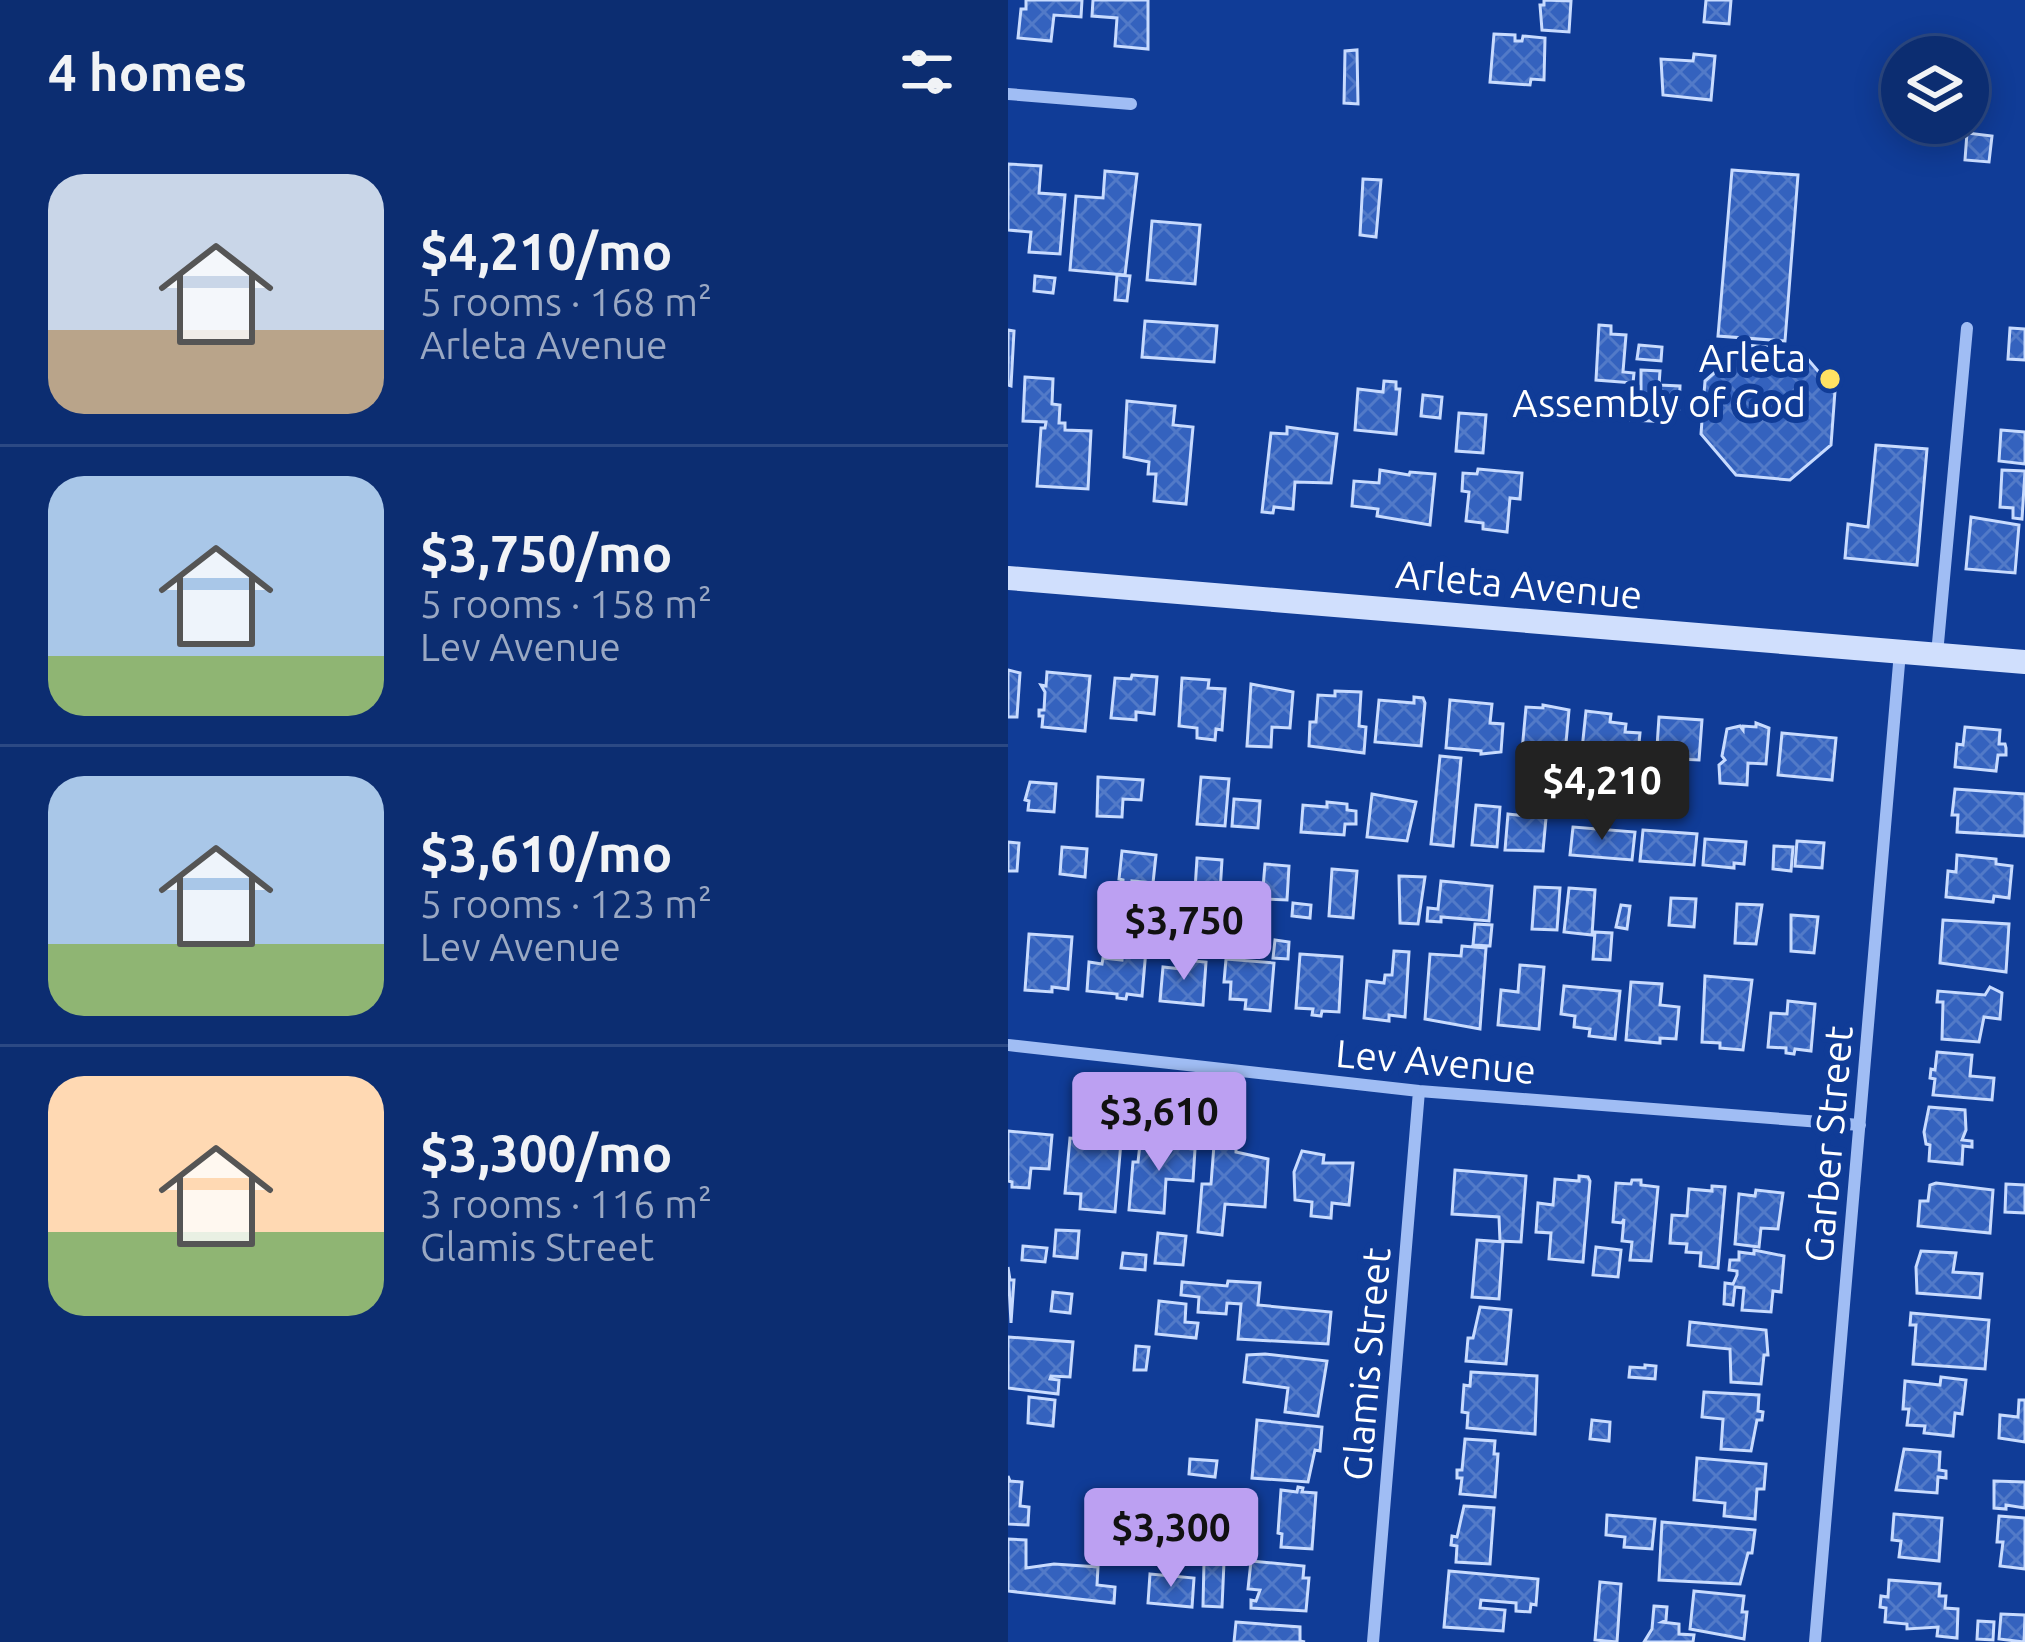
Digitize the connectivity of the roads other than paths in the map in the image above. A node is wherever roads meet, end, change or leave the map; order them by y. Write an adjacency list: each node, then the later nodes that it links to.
1 (1008, 94): 2 (street)
2 (1131, 104)
3 (1967, 328): 6 (street)
4 (1008, 578): 5 (main road, Arleta Avenue)
5 (1900, 652): 6 (main road, Arleta Avenue); 10 (street, Garber Street)
6 (1937, 655): 7 (main road, Arleta Avenue)
7 (2025, 662)
8 (1008, 1045): 9 (street, Lev Avenue)
9 (1419, 1091): 10 (street, Lev Avenue); 11 (street, Glamis Street)
10 (1859, 1125): 12 (street, Garber Street)
11 (1373, 1642)
12 (1815, 1642)

